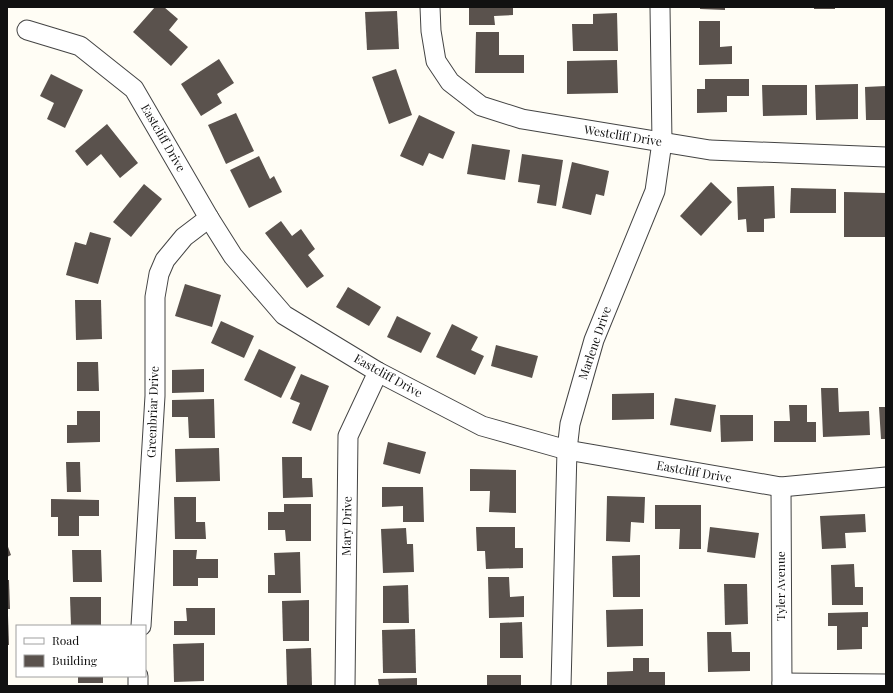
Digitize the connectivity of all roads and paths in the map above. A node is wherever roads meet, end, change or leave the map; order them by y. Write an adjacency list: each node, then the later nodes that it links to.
1 (430, 7): 4 (street, Westcliff Drive)
2 (660, 7): 4 (street, Marlene Drive)
3 (27, 30): 6 (street, Eastcliff Drive)
4 (662, 142): 5 (street, Westcliff Drive); 8 (street, Marlene Drive)
5 (886, 157)
6 (209, 218): 7 (street, Eastcliff Drive); 11 (street, Greenbriar Drive)
7 (378, 372): 8 (street, Eastcliff Drive); 14 (street, Mary Drive)
8 (567, 450): 10 (street, Eastcliff Drive); 15 (street, Marlene Drive)
9 (886, 477): 10 (street, Eastcliff Drive)
10 (781, 487): 12 (street, Tyler Avenue)
11 (141, 625)
12 (782, 684): 13 (street)
13 (886, 684)
14 (345, 686)
15 (561, 686)

